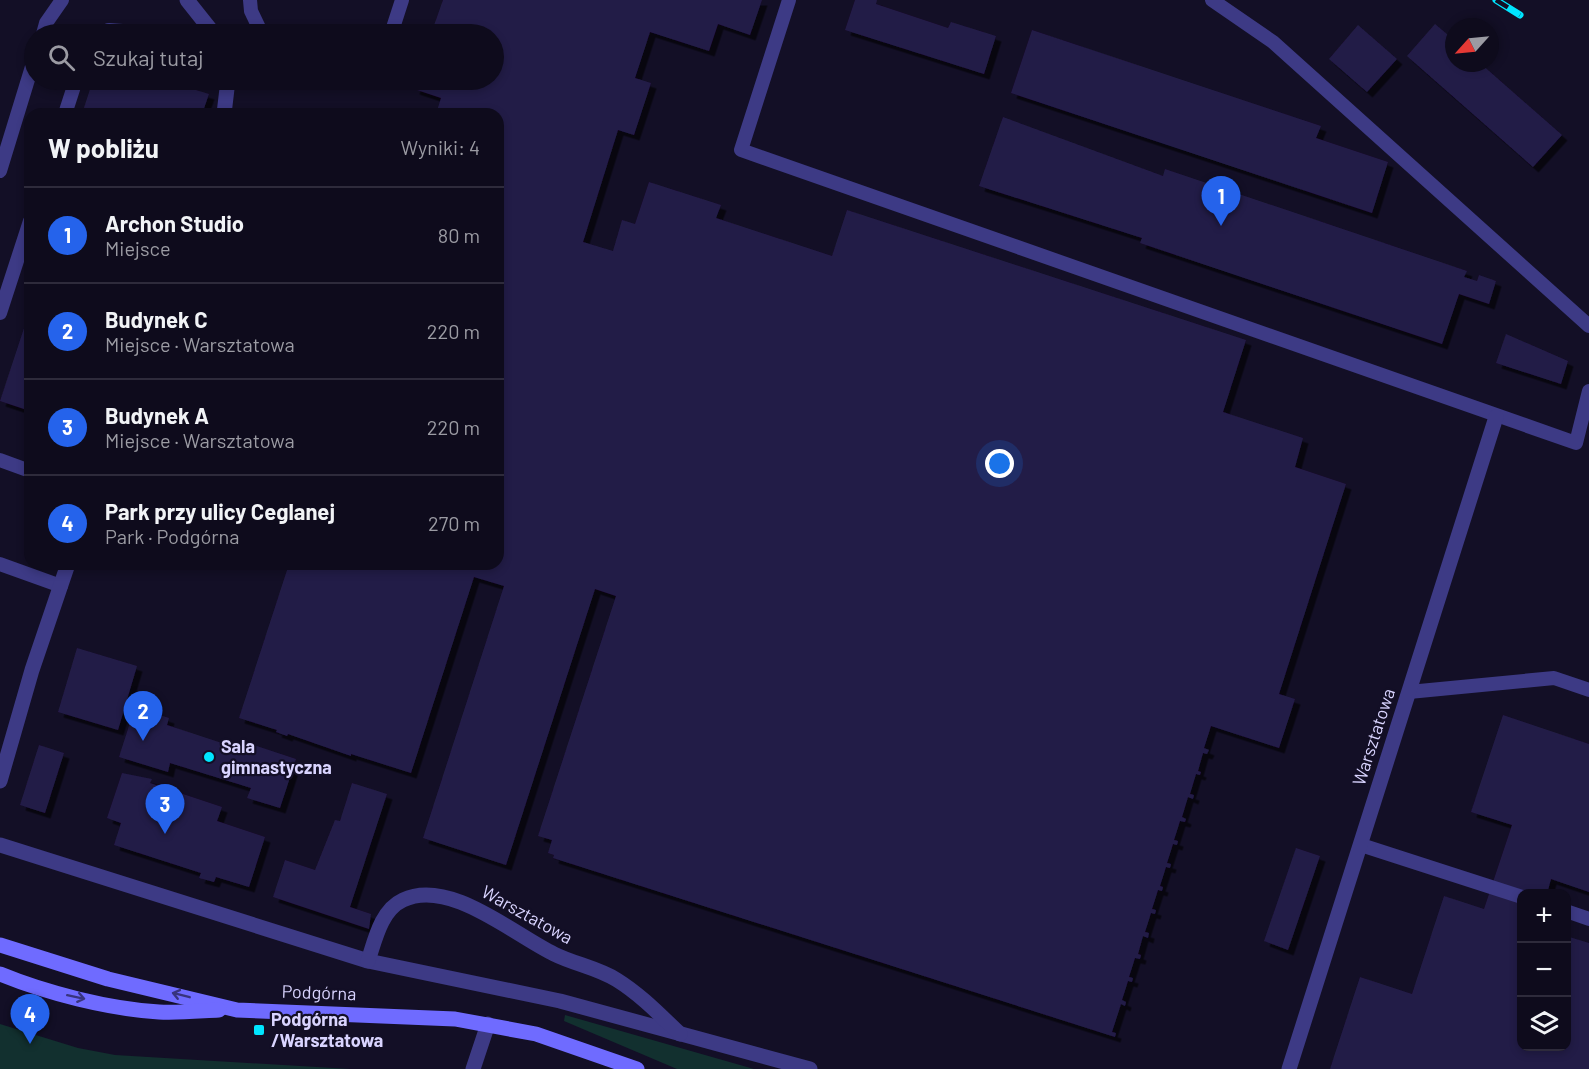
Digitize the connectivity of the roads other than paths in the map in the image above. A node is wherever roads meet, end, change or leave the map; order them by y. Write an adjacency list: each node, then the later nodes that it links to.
1 (62, 0): 7 (lane)
2 (186, 0): 8 (street)
3 (250, 0): 9 (lane)
4 (402, 0): 10 (lane)
5 (789, 0): 21 (lane)
6 (1212, 0): 19 (lane)
7 (46, 24)
8 (206, 24)
9 (256, 24)
10 (394, 24)
11 (25, 90): 16 (lane)
12 (73, 90): 14 (lane)
13 (227, 90): 15 (street)
14 (67, 108)
15 (225, 108)
16 (0, 171)
17 (24, 239): 18 (lane)
18 (0, 313)
19 (1589, 326)
20 (1589, 391): 21 (lane)
21 (1496, 417): 28 (street, Warsztatowa)
22 (0, 460): 23 (lane)
23 (24, 469)
24 (0, 564): 26 (lane)
25 (66, 570): 26 (street)
26 (61, 586): 29 (street)
27 (1589, 690): 28 (lane)
28 (1409, 692): 30 (street, Warsztatowa)
29 (0, 781)
30 (1360, 844): 32 (lane); 44 (street, Warsztatowa)
31 (0, 845): 36 (street, Warsztatowa)
32 (1517, 896)
33 (1571, 913): 34 (lane)
34 (1589, 919)
35 (0, 945): 38 (street, Podgórna, one-way to 35)
36 (368, 961): 40 (street, Warsztatowa); 40 (street, Warsztatowa)
37 (0, 974): 38 (street, one-way to 38)
38 (237, 1010): 39 (street, Podgórna)
39 (488, 1024): 41 (street); 42 (street, Podgórna)
40 (682, 1036): 43 (street, Warsztatowa)
41 (473, 1069)
42 (637, 1069)
43 (810, 1069)
44 (1289, 1069)

